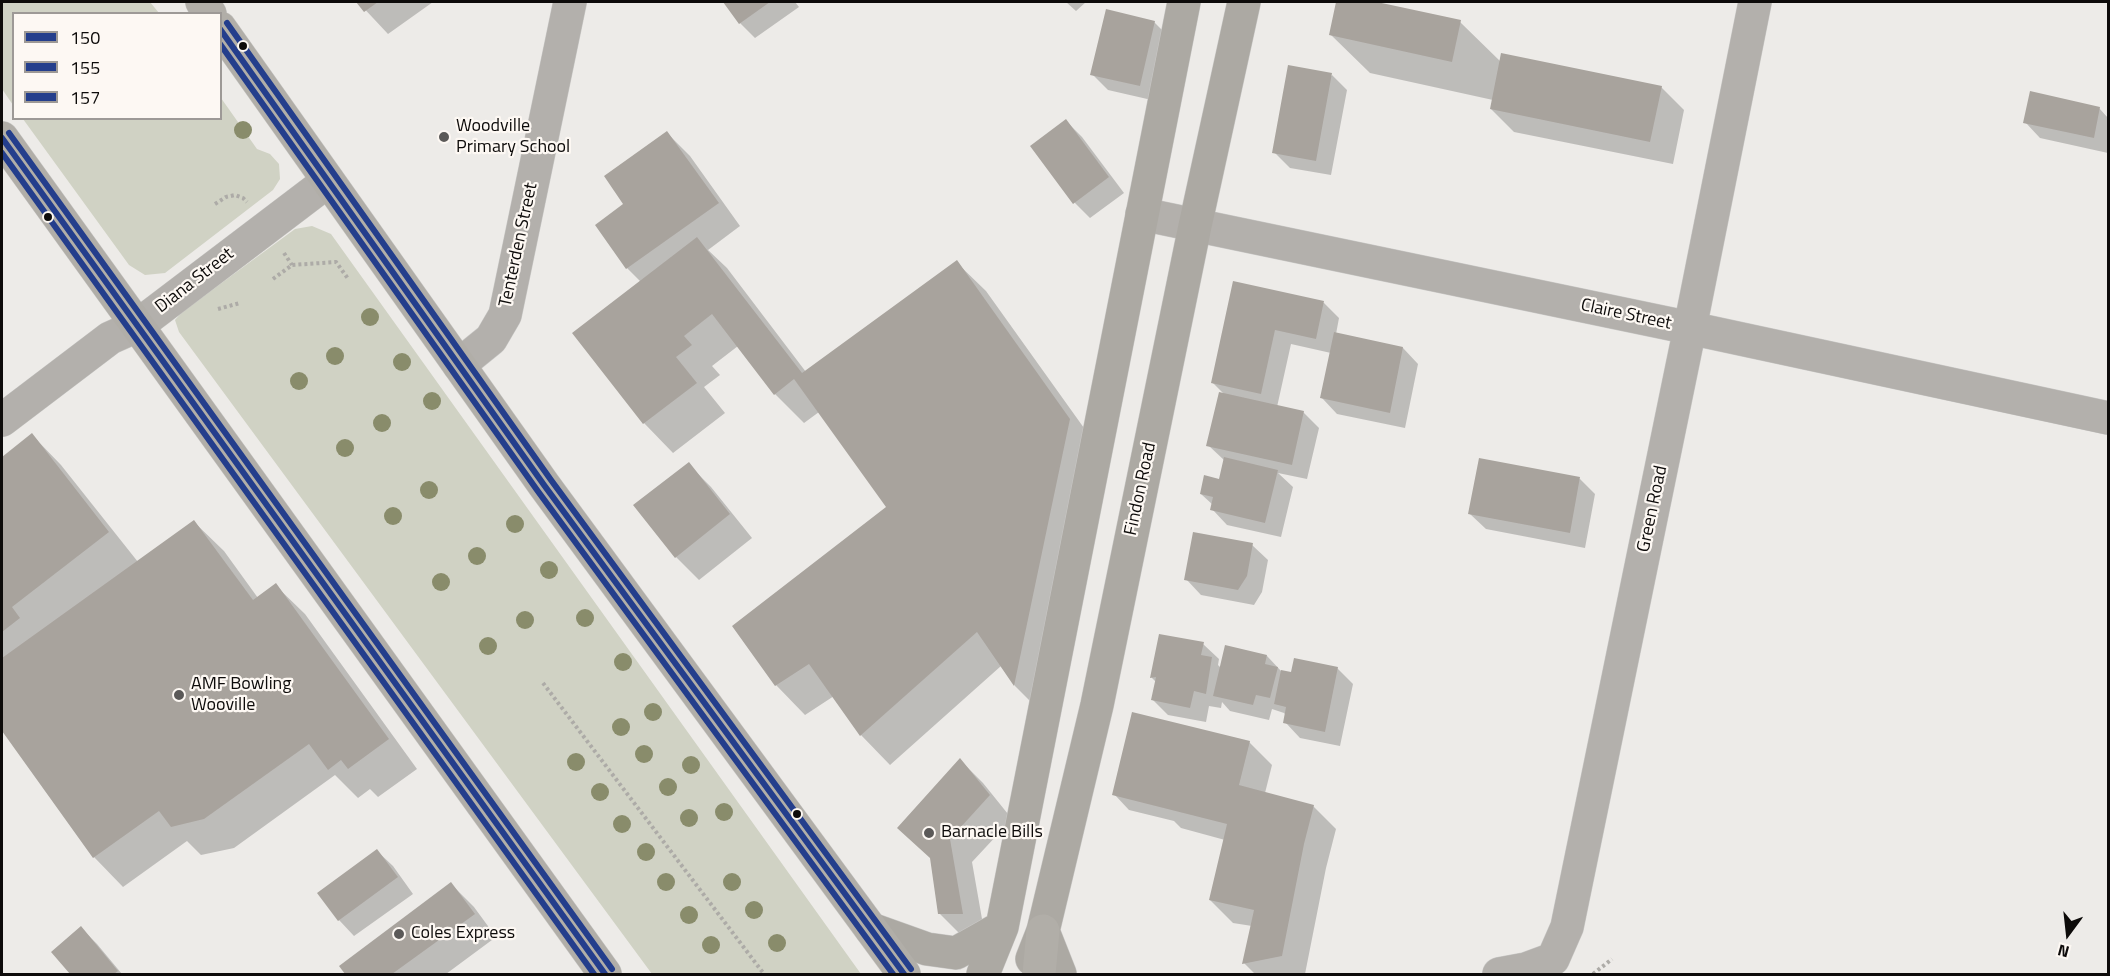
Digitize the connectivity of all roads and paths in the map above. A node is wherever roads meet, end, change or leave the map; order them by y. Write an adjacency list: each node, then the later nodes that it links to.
1 (570, 2): 18 (street, Tenterden Street)
2 (1184, 2): 10 (main road)
3 (1244, 2): 11 (main road, Findon Road)
4 (1755, 2): 17 (street, Green Road)
5 (222, 31): 7 (highway)
6 (2, 138): 16 (highway)
7 (328, 181): 16 (street, Diana Street); 18 (highway)
8 (215, 204): 9 (path)
9 (251, 207)
10 (1142, 214): 11 (street, Claire Street); 22 (main road)
11 (1195, 226): 17 (street, Claire Street); 24 (main road, Findon Road)
12 (273, 279): 13 (path)
13 (349, 280)
14 (240, 303): 15 (path)
15 (212, 313)
16 (137, 326): 20 (street, Diana Street); 27 (highway)
17 (1690, 328): 19 (street, Claire Street); 26 (street, Green Road)
18 (459, 365): 23 (highway)
19 (2109, 418)
20 (2, 420)
21 (543, 683): 28 (path)
22 (1002, 927): 23 (main road); 30 (main road)
23 (871, 929): 29 (highway)
24 (1043, 931): 31 (main road, Findon Road); 32 (highway); 33 (main road)
25 (1612, 959): 35 (path)
26 (1559, 967): 34 (street, Green Road)
27 (606, 975)
28 (764, 975)
29 (904, 975)
30 (983, 975)
31 (1026, 975)
32 (1039, 975)
33 (1060, 975)
34 (1499, 975)
35 (1593, 975)

